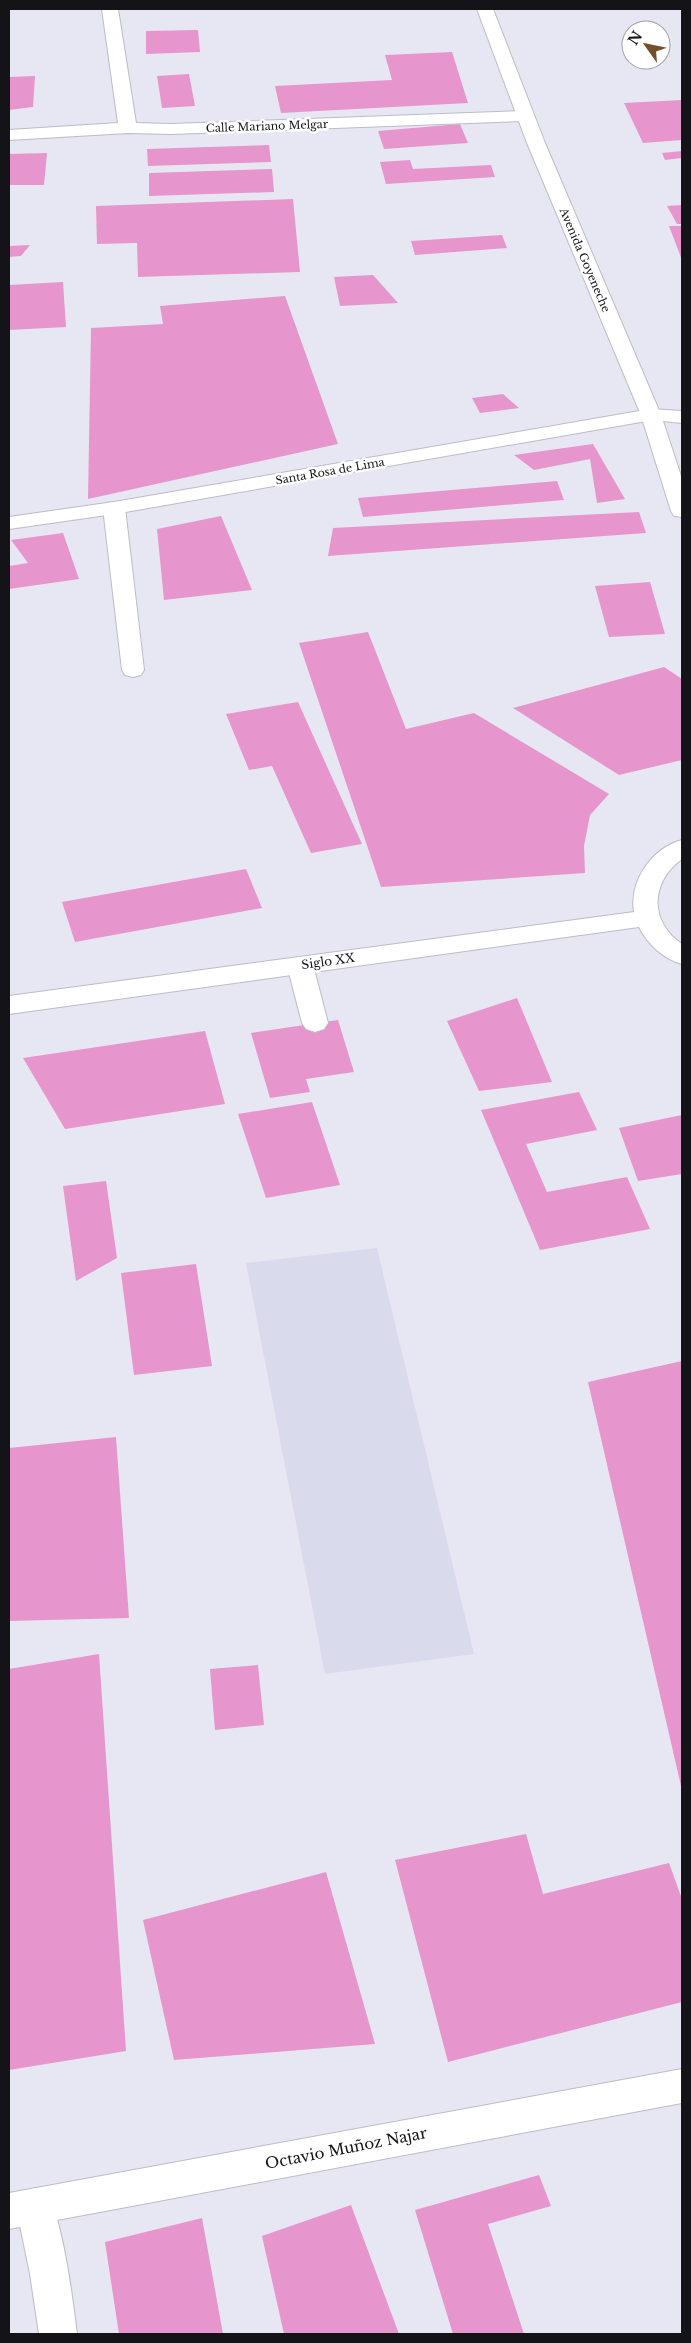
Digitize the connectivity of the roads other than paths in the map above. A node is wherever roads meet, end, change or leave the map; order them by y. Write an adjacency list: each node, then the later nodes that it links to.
1 (110, 9): 4 (street)
2 (485, 9): 3 (street, Avenida Goyeneche)
3 (525, 116): 4 (street, Calle Mariano Melgar); 6 (street, Avenida Goyeneche)
4 (128, 128): 5 (street, Calle Mariano Melgar)
5 (9, 135)
6 (651, 415): 7 (street, Santa Rosa de Lima); 8 (street, Santa Rosa de Lima); 9 (street, Avenida Goyeneche)
7 (682, 417)
8 (114, 508): 10 (street, Santa Rosa de Lima); 11 (street)
9 (682, 511)
10 (9, 524)
11 (133, 670)
12 (682, 848): 13 (street)
13 (648, 918): 14 (street); 15 (street, Siglo XX)
14 (682, 956)
15 (300, 965): 16 (street, Siglo XX); 17 (street)
16 (9, 1005)
17 (315, 1023)
18 (682, 2086): 19 (street, Octavio Muñoz Najar)
19 (22, 2209): 20 (street)
20 (58, 2334)

